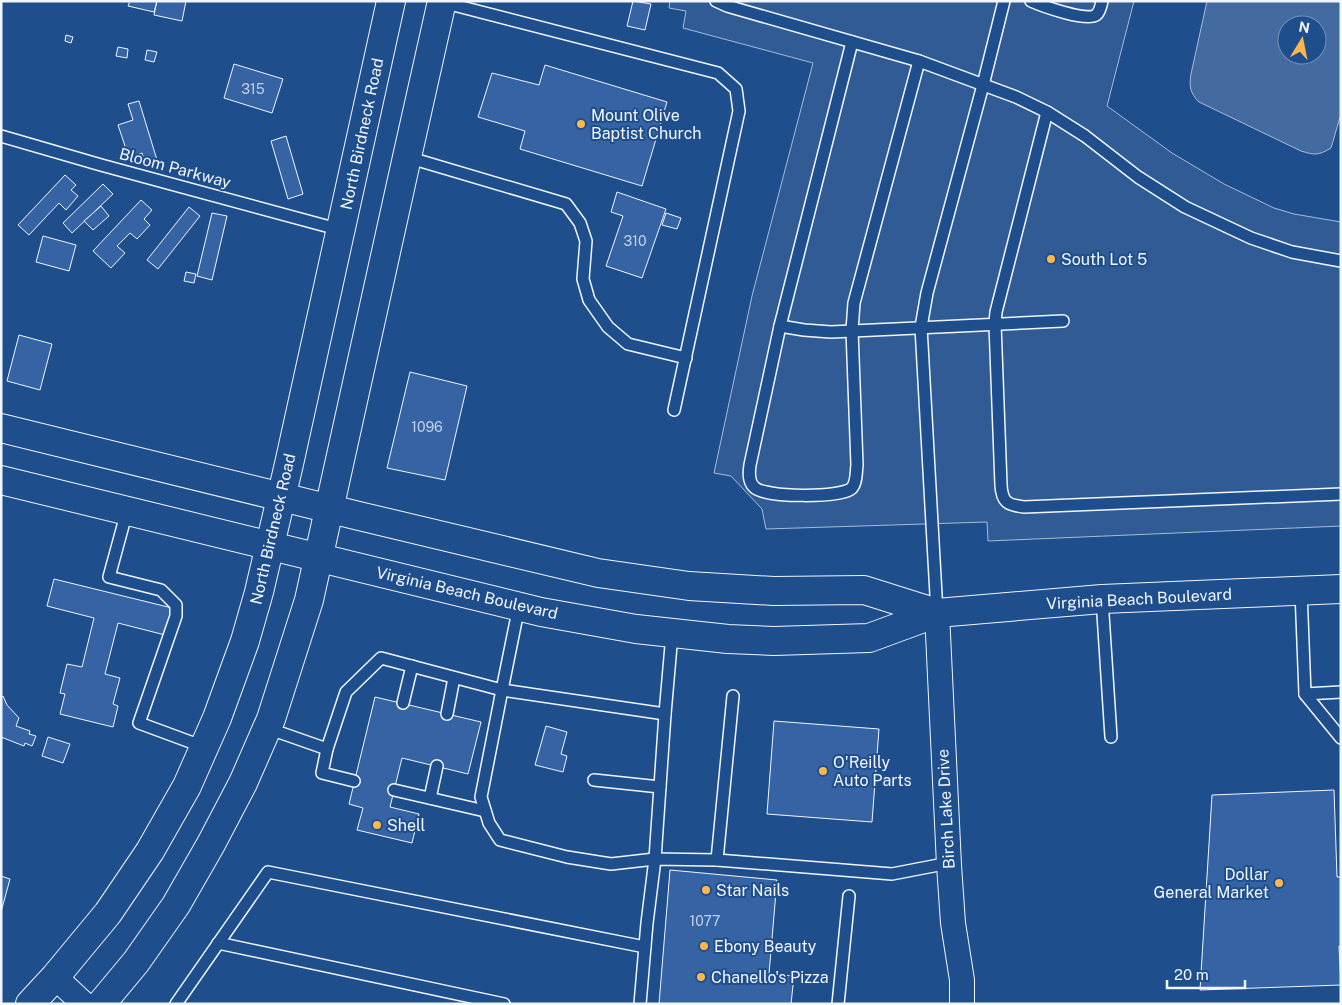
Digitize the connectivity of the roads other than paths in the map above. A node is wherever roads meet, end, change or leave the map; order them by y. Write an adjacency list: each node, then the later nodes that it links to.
1 (391, 1): 13 (main road, North Birdneck Road)
2 (716, 1): 7 (lane)
3 (1004, 1): 9 (lane)
4 (1031, 1): 5 (lane)
5 (1102, 1)
6 (442, 2): 12 (main road); 20 (lane)
7 (852, 42): 8 (lane); 17 (lane)
8 (919, 61): 9 (lane); 19 (lane)
9 (983, 85): 10 (lane); 18 (lane)
10 (1047, 112): 14 (lane); 16 (lane)
11 (1, 136): 13 (lane, Bloom Parkway)
12 (407, 157): 20 (lane); 26 (main road)
13 (341, 230): 25 (main road, North Birdneck Road)
14 (1341, 261)
15 (1063, 321): 16 (lane)
16 (994, 324): 18 (lane); 24 (lane)
17 (780, 326): 19 (lane); 19 (lane)
18 (922, 327): 19 (lane); 34 (lane)
19 (852, 330)
20 (686, 358): 21 (lane)
21 (674, 410)
22 (1, 428): 25 (main road, Virginia Beach Boulevard)
23 (1, 480): 27 (main road, Virginia Beach Boulevard)
24 (1341, 494)
25 (281, 496): 26 (main road, Virginia Beach Boulevard); 28 (main road, North Birdneck Road)
26 (330, 509): 29 (main road); 34 (main road, Virginia Beach Boulevard)
27 (127, 511): 28 (main road, Virginia Beach Boulevard); 48 (lane)
28 (270, 546): 29 (main road, Virginia Beach Boulevard); 48 (main road, North Birdneck Road)
29 (319, 558): 33 (main road, Virginia Beach Boulevard); 45 (main road)
30 (1341, 589): 31 (main road, Virginia Beach Boulevard)
31 (1301, 590): 32 (main road, Virginia Beach Boulevard); 40 (lane)
32 (1102, 599): 34 (main road, Virginia Beach Boulevard); 46 (lane)
33 (519, 606): 35 (main road, Virginia Beach Boulevard); 38 (lane)
34 (937, 613): 35 (main road, Virginia Beach Boulevard); 59 (street, Birch Lake Drive)
35 (672, 634): 44 (lane)
36 (412, 666): 37 (lane); 42 (lane); 49 (lane)
37 (454, 678): 38 (lane); 43 (lane)
38 (502, 690): 44 (lane); 56 (lane)
39 (1341, 692): 40 (lane)
40 (1306, 694): 47 (lane)
41 (733, 696): 58 (lane)
42 (403, 703)
43 (447, 714)
44 (665, 714): 53 (lane)
45 (266, 728): 49 (lane); 66 (main road)
46 (1111, 737)
47 (1341, 738)
48 (204, 747): 63 (main road, North Birdneck Road)
49 (327, 749): 52 (lane)
50 (437, 766): 55 (lane)
51 (594, 780): 53 (lane)
52 (354, 781)
53 (660, 787): 57 (lane)
54 (394, 790): 55 (lane)
55 (430, 798): 56 (lane)
56 (485, 811): 57 (lane)
57 (655, 859): 58 (lane); 62 (lane)
58 (717, 860): 59 (lane)
59 (949, 863): 71 (street, Birch Lake Drive)
60 (849, 896): 70 (lane)
61 (218, 943): 62 (lane); 67 (lane); 68 (lane)
62 (645, 947): 69 (lane)
63 (55, 977): 64 (main road, North Birdneck Road); 65 (street)
64 (30, 1004)
65 (84, 1004)
66 (101, 1004)
67 (176, 1004)
68 (504, 1004)
69 (640, 1004)
70 (838, 1004)
71 (962, 1004)

